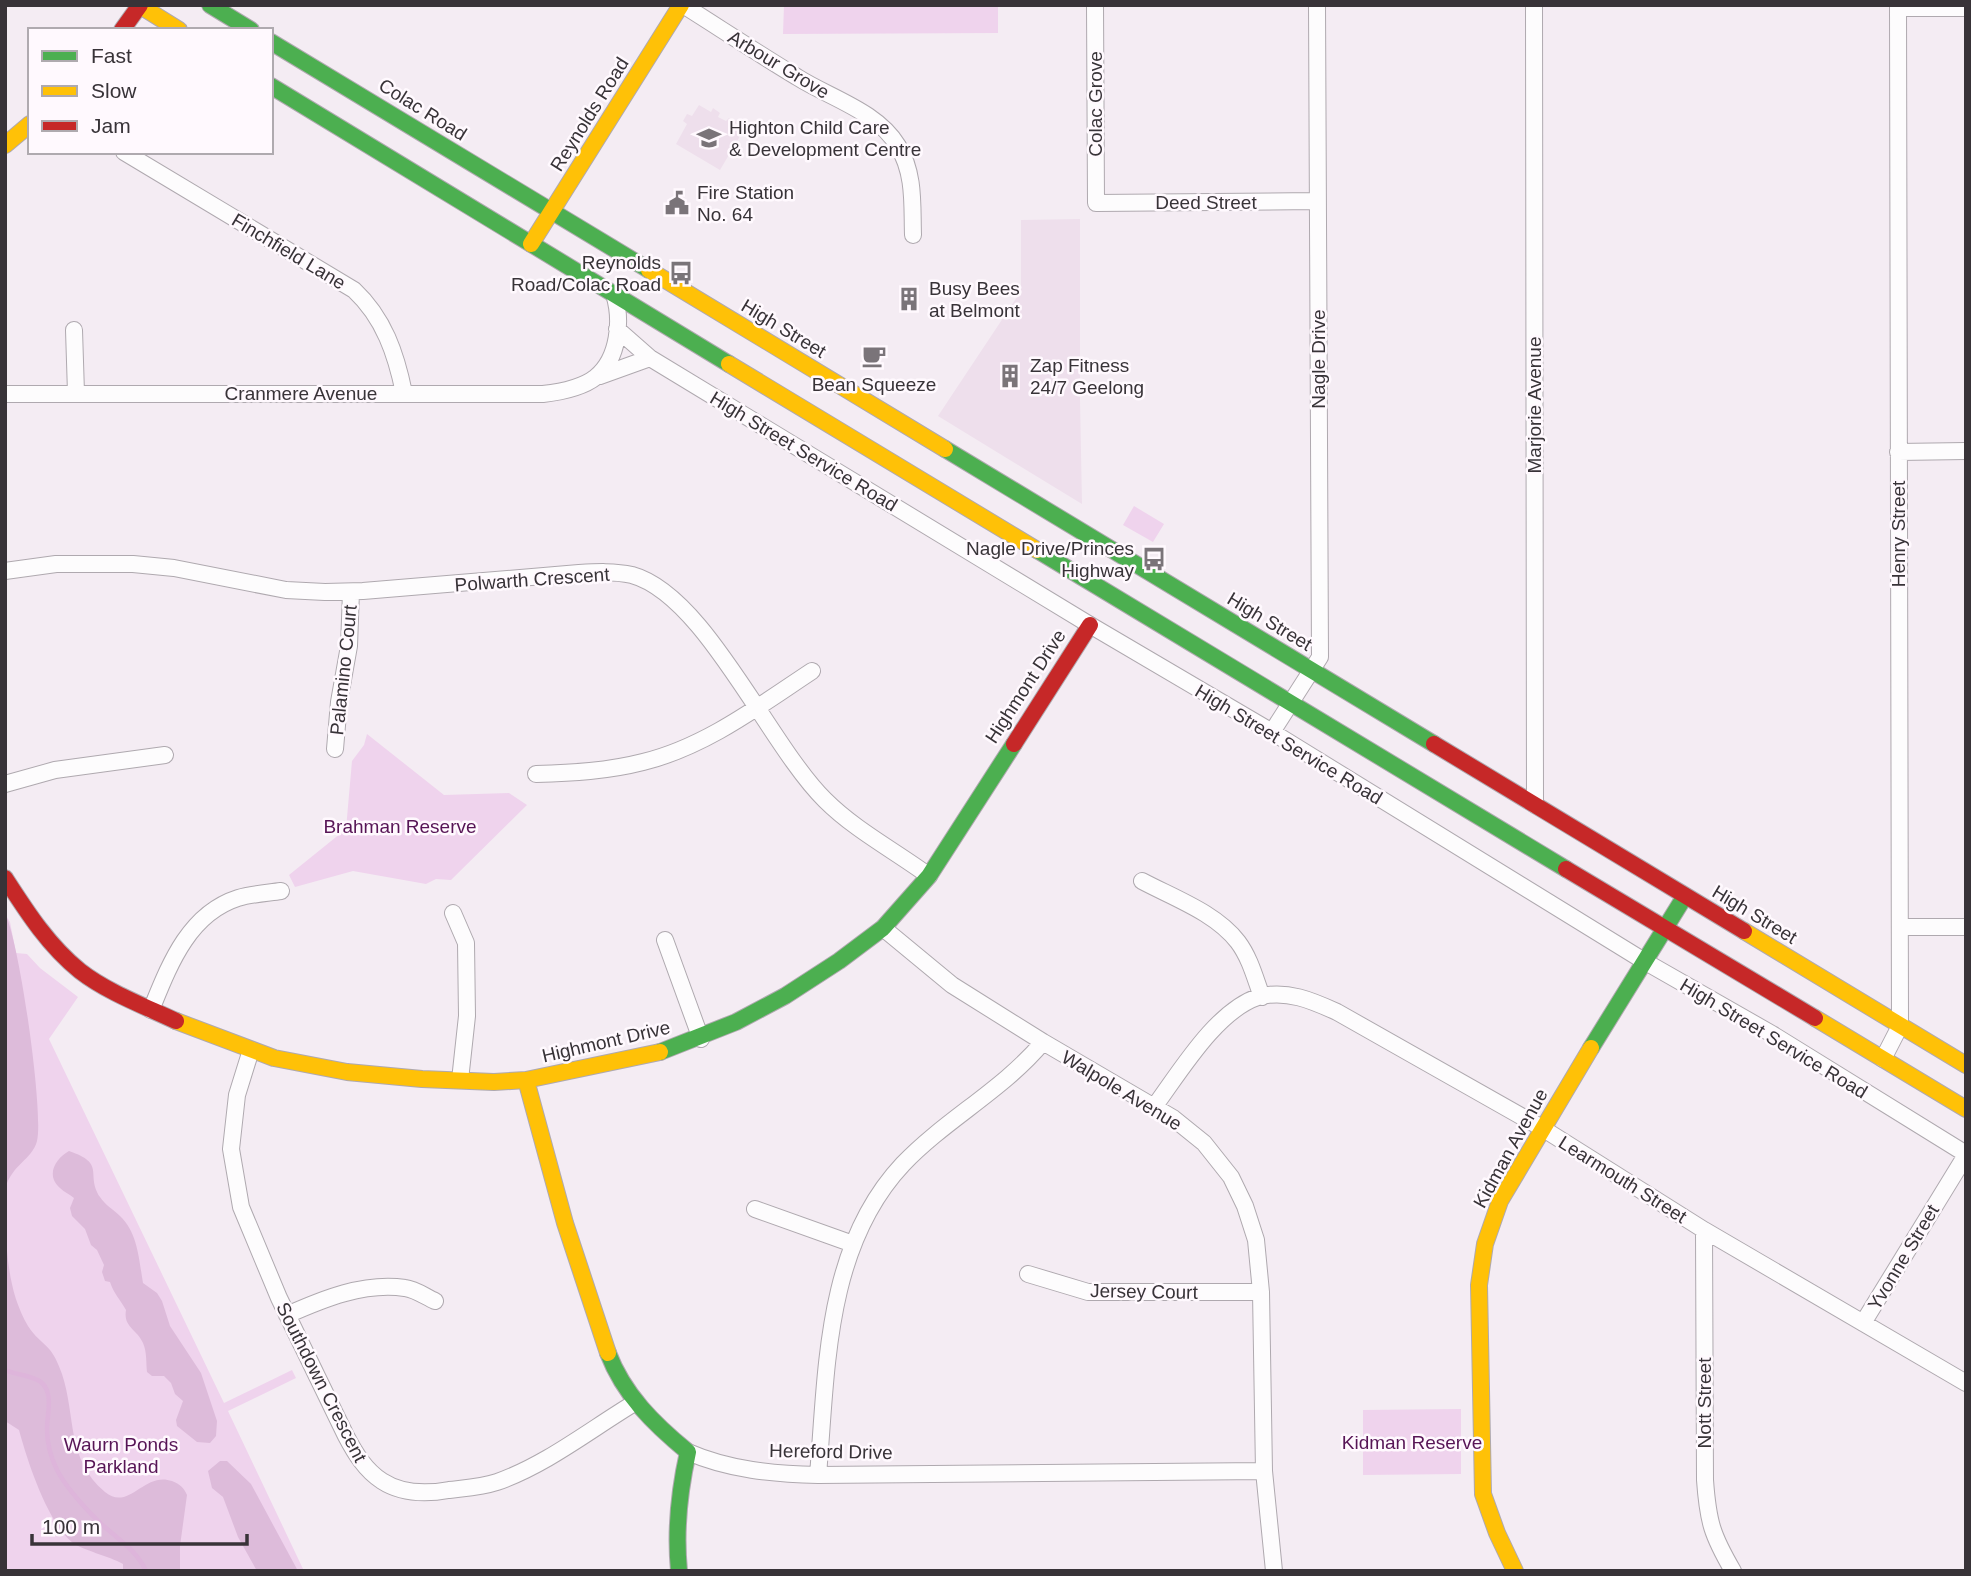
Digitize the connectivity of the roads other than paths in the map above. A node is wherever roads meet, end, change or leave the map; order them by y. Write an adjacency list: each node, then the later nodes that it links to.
1 (140, 5): 9 (main road); 10 (main road)
2 (210, 5): 11 (main road)
3 (682, 5): 19 (main road, Reynolds Road); 20 (street, Arbour Grove)
4 (1095, 5): 18 (street, Colac Grove)
5 (1317, 5): 17 (street, Nagle Drive)
6 (1534, 5): 44 (street, Marjorie Avenue)
7 (1898, 7): 8 (street); 30 (street, Henry Street)
8 (1966, 8)
9 (123, 28)
10 (176, 28)
11 (248, 28)
12 (273, 43): 19 (main road, Colac Road)
13 (273, 87): 21 (main road)
14 (28, 126): 15 (main road)
15 (5, 145)
16 (127, 154): 28 (street, Finchfield Lane)
17 (1317, 201): 18 (street, Deed Street); 36 (street, Nagle Drive)
18 (1096, 203)
19 (551, 213): 21 (main road, Reynolds Road); 36 (main road, High Street)
20 (913, 235)
21 (531, 244): 22 (main road)
22 (614, 294): 23 (street); 37 (main road)
23 (617, 329): 25 (street, High Street Service Road); 26 (street)
24 (74, 330): 27 (street)
25 (650, 358): 26 (street, Cranmere Avenue); 34 (street, High Street Service Road)
26 (595, 378): 28 (street, Cranmere Avenue)
27 (76, 393): 28 (street, Cranmere Avenue); 29 (street, Cranmere Avenue)
28 (404, 393)
29 (5, 394)
30 (1898, 452): 31 (street); 51 (street, Henry Street)
31 (1966, 452)
32 (5, 571): 33 (street, Polwarth Crescent)
33 (351, 592): 38 (street, Polwarth Crescent); 40 (street, Palamino Court)
34 (1090, 625): 39 (street, High Street Service Road); 45 (main road, Highmont Drive)
35 (812, 671): 38 (street)
36 (1312, 671): 37 (street, Nagle Drive); 44 (main road, High Street)
37 (1290, 703): 39 (street); 54 (main road)
38 (756, 708): 42 (street); 45 (street, Polwarth Crescent)
39 (1272, 732): 56 (street, High Street Service Road)
40 (335, 749)
41 (165, 755): 43 (street)
42 (536, 774)
43 (5, 784)
44 (1535, 805): 49 (main road, High Street)
45 (929, 876): 53 (main road, Highmont Drive)
46 (5, 878): 58 (main road, Highmont Drive)
47 (1142, 881): 57 (street)
48 (281, 891): 58 (street)
49 (1685, 896): 54 (main road, Kidman Avenue); 59 (main road, High Street)
50 (453, 913): 65 (street)
51 (1900, 927): 52 (street); 59 (street, Henry Street)
52 (1966, 927)
53 (883, 928): 60 (main road, Highmont Drive); 61 (street, Walpole Avenue)
54 (1665, 929): 56 (main road, Kidman Avenue); 63 (main road)
55 (665, 940): 60 (street)
56 (1644, 961): 69 (main road, Kidman Avenue); 70 (street, High Street Service Road)
57 (1262, 997): 67 (street, Learmouth Street); 69 (street, Learmouth Street)
58 (151, 1010): 62 (main road, Highmont Drive)
59 (1900, 1026): 63 (street, Henry Street); 64 (main road, High Street)
60 (701, 1039): 66 (main road, Highmont Drive)
61 (1043, 1042): 67 (street, Walpole Avenue); 73 (street)
62 (251, 1050): 65 (main road, Highmont Drive); 77 (street, Southdown Crescent)
63 (1883, 1059): 68 (main road)
64 (1966, 1065)
65 (460, 1080): 66 (main road, Highmont Drive)
66 (526, 1080): 80 (main road, Hereford Drive)
67 (1154, 1107): 75 (street, Walpole Avenue)
68 (1966, 1109)
69 (1542, 1128): 72 (street, Learmouth Street); 86 (main road, Kidman Avenue)
70 (1966, 1155): 78 (street, Yvonne Street)
71 (755, 1209): 73 (street)
72 (1704, 1230): 78 (street, Learmouth Street); 87 (street, Nott Street)
73 (853, 1244): 83 (street)
74 (1028, 1274): 75 (street, Jersey Court)
75 (1261, 1292): 82 (street, Walpole Avenue)
76 (435, 1301): 77 (street)
77 (287, 1315): 80 (street, Southdown Crescent)
78 (1863, 1323): 79 (street, Learmouth Street)
79 (1966, 1383)
80 (636, 1402): 81 (main road, Hereford Drive)
81 (688, 1452): 83 (street, Hereford Drive); 84 (main road)
82 (1264, 1471): 83 (street, Hereford Drive); 85 (street, Walpole Avenue)
83 (818, 1475)
84 (678, 1571)
85 (1274, 1571)
86 (1515, 1571)
87 (1733, 1571)

